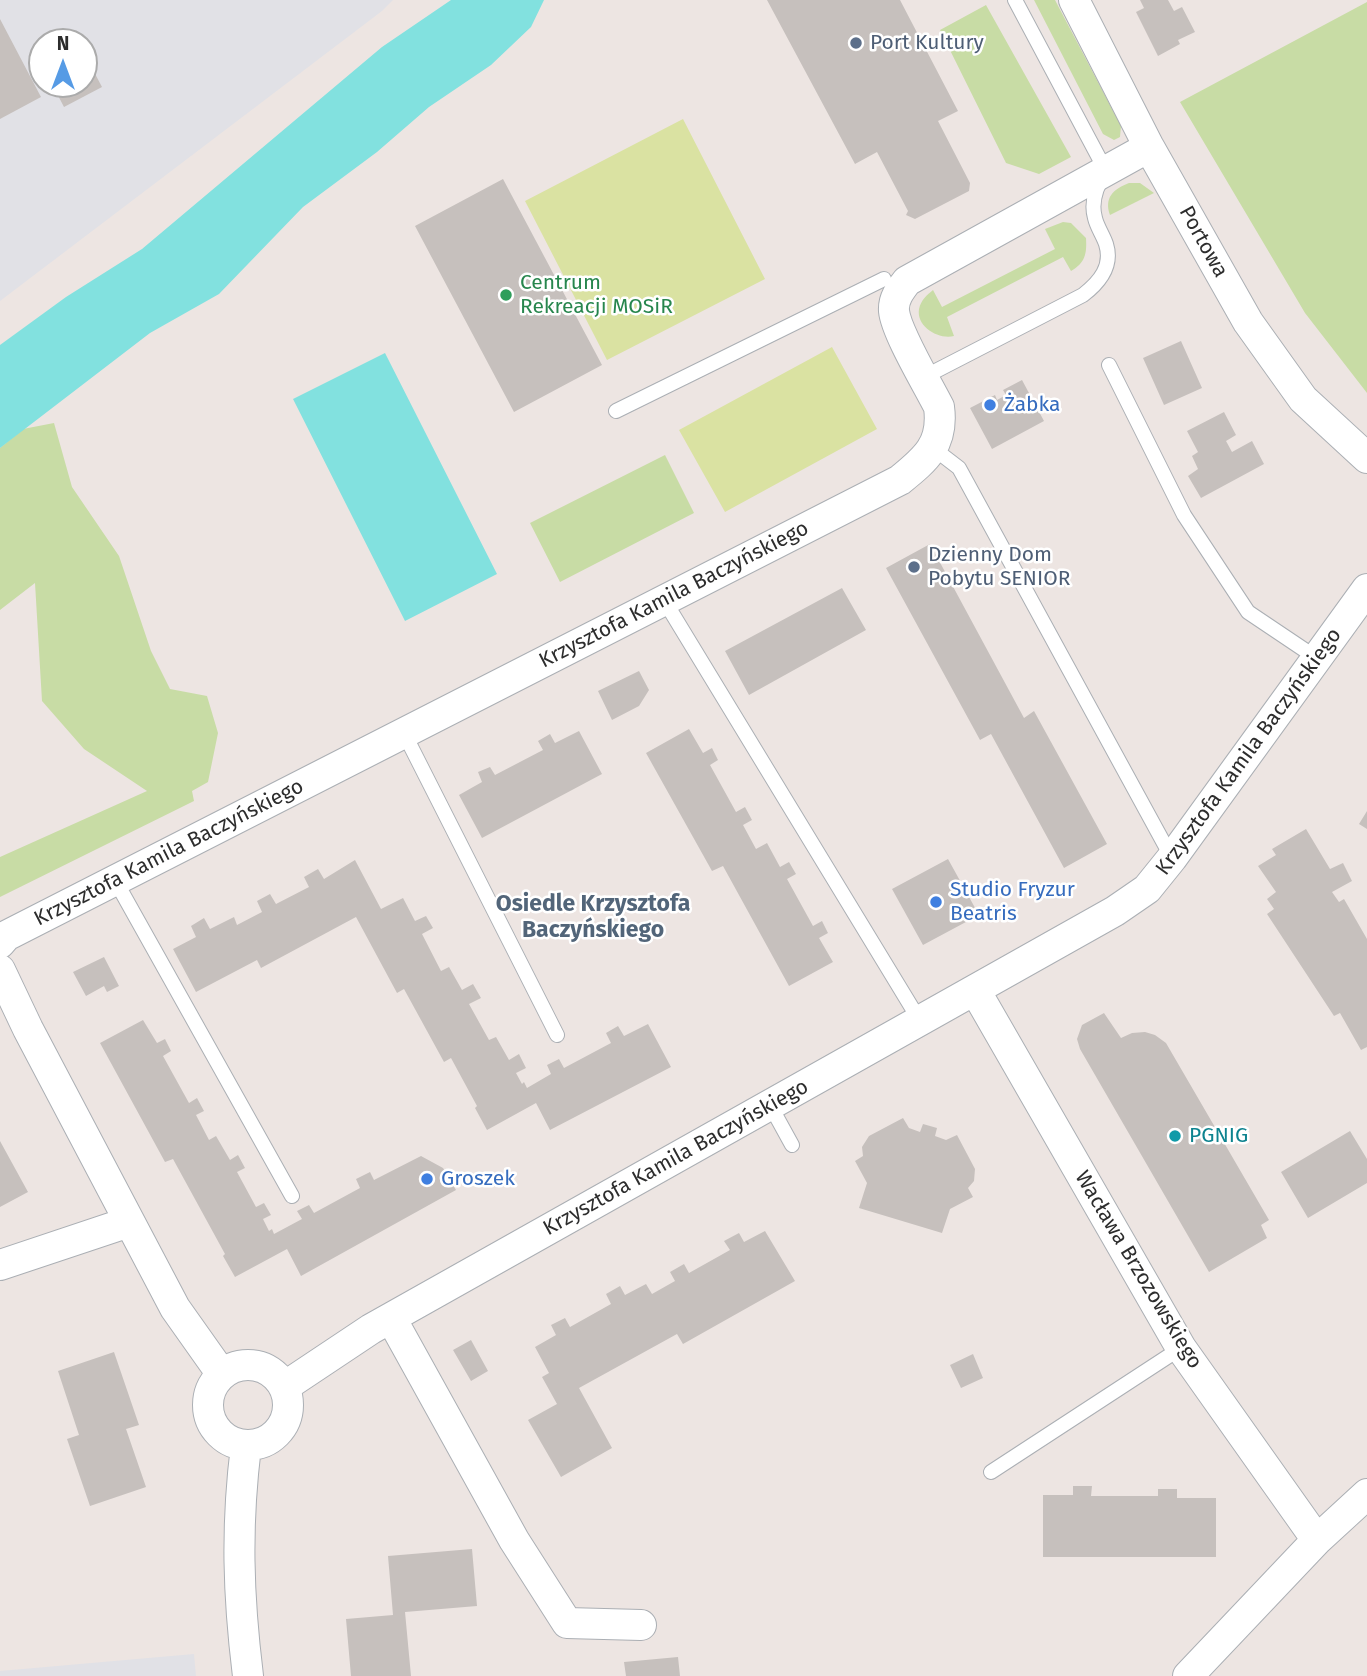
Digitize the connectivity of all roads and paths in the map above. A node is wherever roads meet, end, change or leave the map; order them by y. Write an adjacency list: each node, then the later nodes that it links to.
1 (1015, 0): 4 (lane)
2 (1074, 0): 3 (street, Portowa)
3 (1149, 147): 4 (street); 10 (street, Portowa)
4 (1106, 171): 7 (lane); 7 (street)
5 (884, 279): 8 (lane)
6 (1109, 365): 13 (lane)
7 (924, 377): 9 (street)
8 (616, 411)
9 (933, 448): 12 (street, Krzysztofa Kamila Baczyńskiego); 15 (lane)
10 (1367, 458)
11 (1367, 589): 13 (street, Krzysztofa Kamila Baczyńskiego)
12 (664, 600): 14 (street, Krzysztofa Kamila Baczyńskiego); 20 (lane)
13 (1318, 659): 15 (street, Krzysztofa Kamila Baczyńskiego)
14 (404, 733): 16 (street, Krzysztofa Kamila Baczyńskiego); 21 (lane)
15 (1172, 858): 19 (street, Krzysztofa Kamila Baczyńskiego)
16 (115, 880): 17 (street, Krzysztofa Kamila Baczyńskiego); 24 (lane)
17 (0, 943)
18 (3, 983): 25 (street)
19 (975, 990): 20 (street, Krzysztofa Kamila Baczyńskiego); 28 (street, Wacława Brzozowskiego)
20 (920, 1021): 22 (street, Krzysztofa Kamila Baczyńskiego)
21 (558, 1035)
22 (770, 1105): 23 (lane); 27 (street, Krzysztofa Kamila Baczyńskiego)
23 (793, 1145)
24 (292, 1196)
25 (129, 1222): 26 (street); 29 (street)
26 (0, 1265)
27 (391, 1318): 30 (street, Krzysztofa Kamila Baczyńskiego); 35 (street)
28 (1181, 1348): 32 (lane); 34 (street, Wacława Brzozowskiego)
29 (221, 1373): 30 (street); 31 (street)
30 (284, 1387): 31 (street)
31 (246, 1446): 36 (street)
32 (991, 1472)
33 (1367, 1494): 34 (street)
34 (1317, 1540): 37 (street)
35 (641, 1625)
36 (248, 1676)
37 (1188, 1676)

